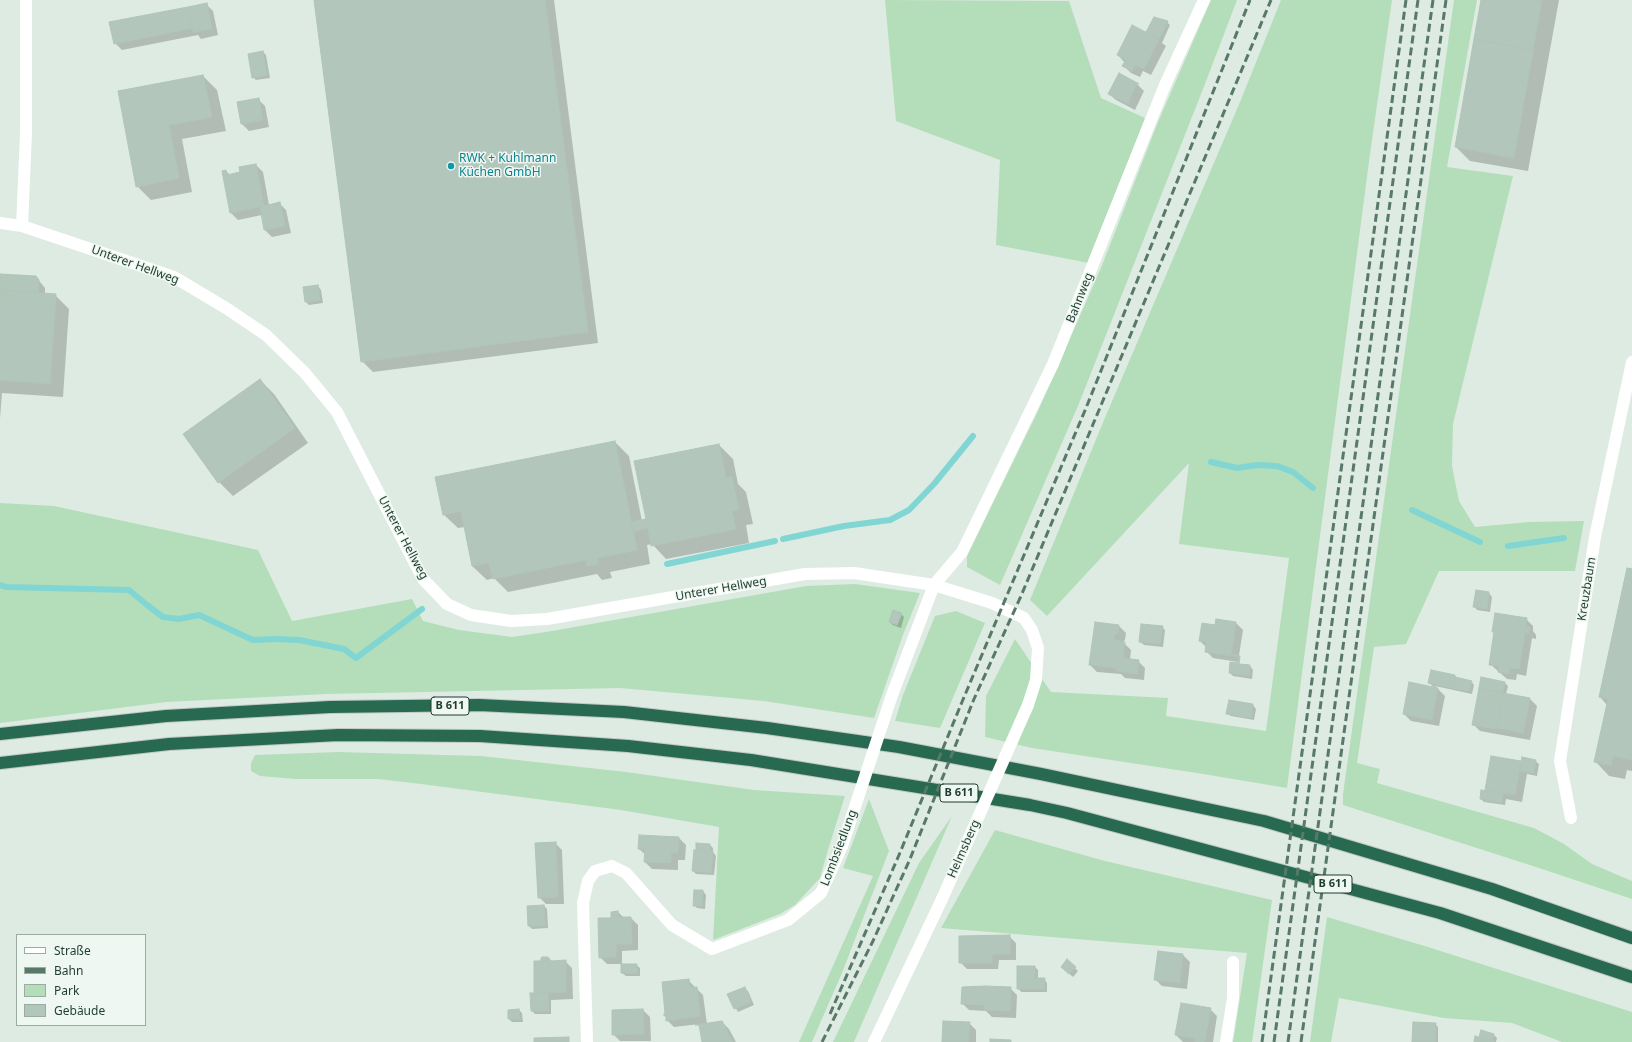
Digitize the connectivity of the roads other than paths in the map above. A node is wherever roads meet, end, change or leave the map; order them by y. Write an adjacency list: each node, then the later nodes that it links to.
1 (26, 0): 4 (street)
2 (1204, 0): 6 (street, Bahnweg)
3 (0, 222): 4 (street, Unterer Hellweg)
4 (22, 226): 6 (street, Unterer Hellweg)
5 (1632, 362): 10 (street, Kreuzbaum)
6 (934, 585): 7 (street, Unterer Hellweg); 14 (street, Lombsiedlung, bridge)
7 (992, 603): 15 (street, Helmsberg, bridge)
8 (0, 734): 11 (highway, B 611)
9 (0, 763): 13 (highway, B 611)
10 (1571, 818)
11 (1632, 938)
12 (1232, 962): 16 (street)
13 (1632, 977)
14 (587, 1042)
15 (874, 1042)
16 (1226, 1042)

